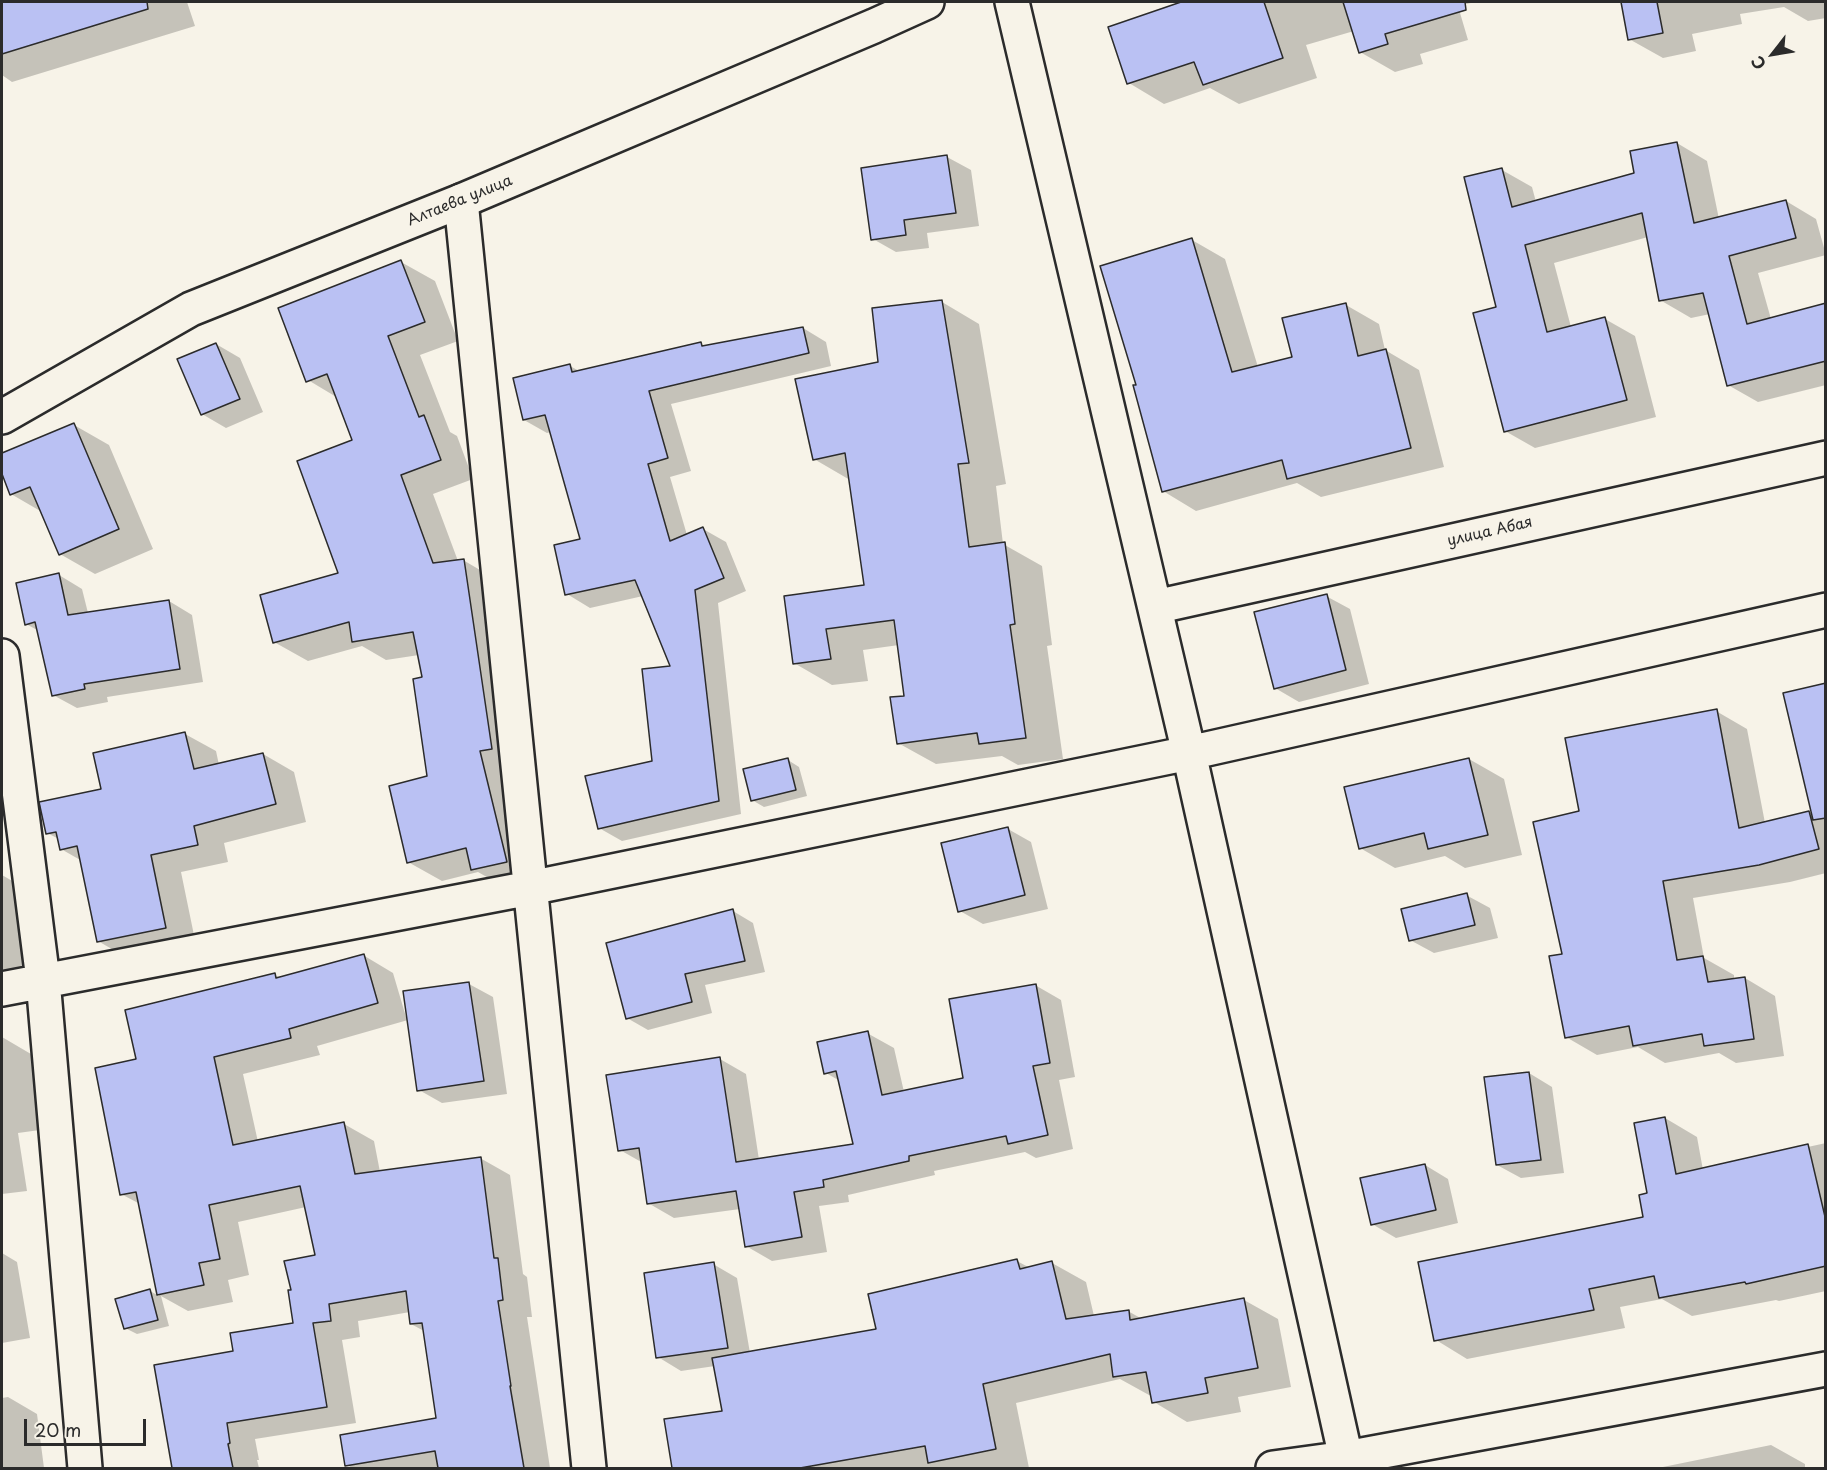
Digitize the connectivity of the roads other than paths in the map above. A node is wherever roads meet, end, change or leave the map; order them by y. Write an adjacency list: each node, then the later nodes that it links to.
1 (927, 2): 3 (street, Алтаева улица)
2 (1012, 2): 6 (street)
3 (461, 201): 4 (street, Алтаева улица); 10 (street)
4 (2, 417)
5 (1826, 458): 6 (street, улица Абая)
6 (1155, 607): 9 (street)
7 (1826, 610): 9 (street)
8 (2, 656): 11 (street)
9 (1189, 753): 10 (street); 14 (street)
10 (530, 888): 11 (street); 16 (street)
11 (43, 980): 12 (street); 15 (street)
12 (2, 988)
13 (1826, 1369): 14 (street)
14 (1346, 1458): 17 (street)
15 (85, 1468)
16 (589, 1468)
17 (1273, 1468)

